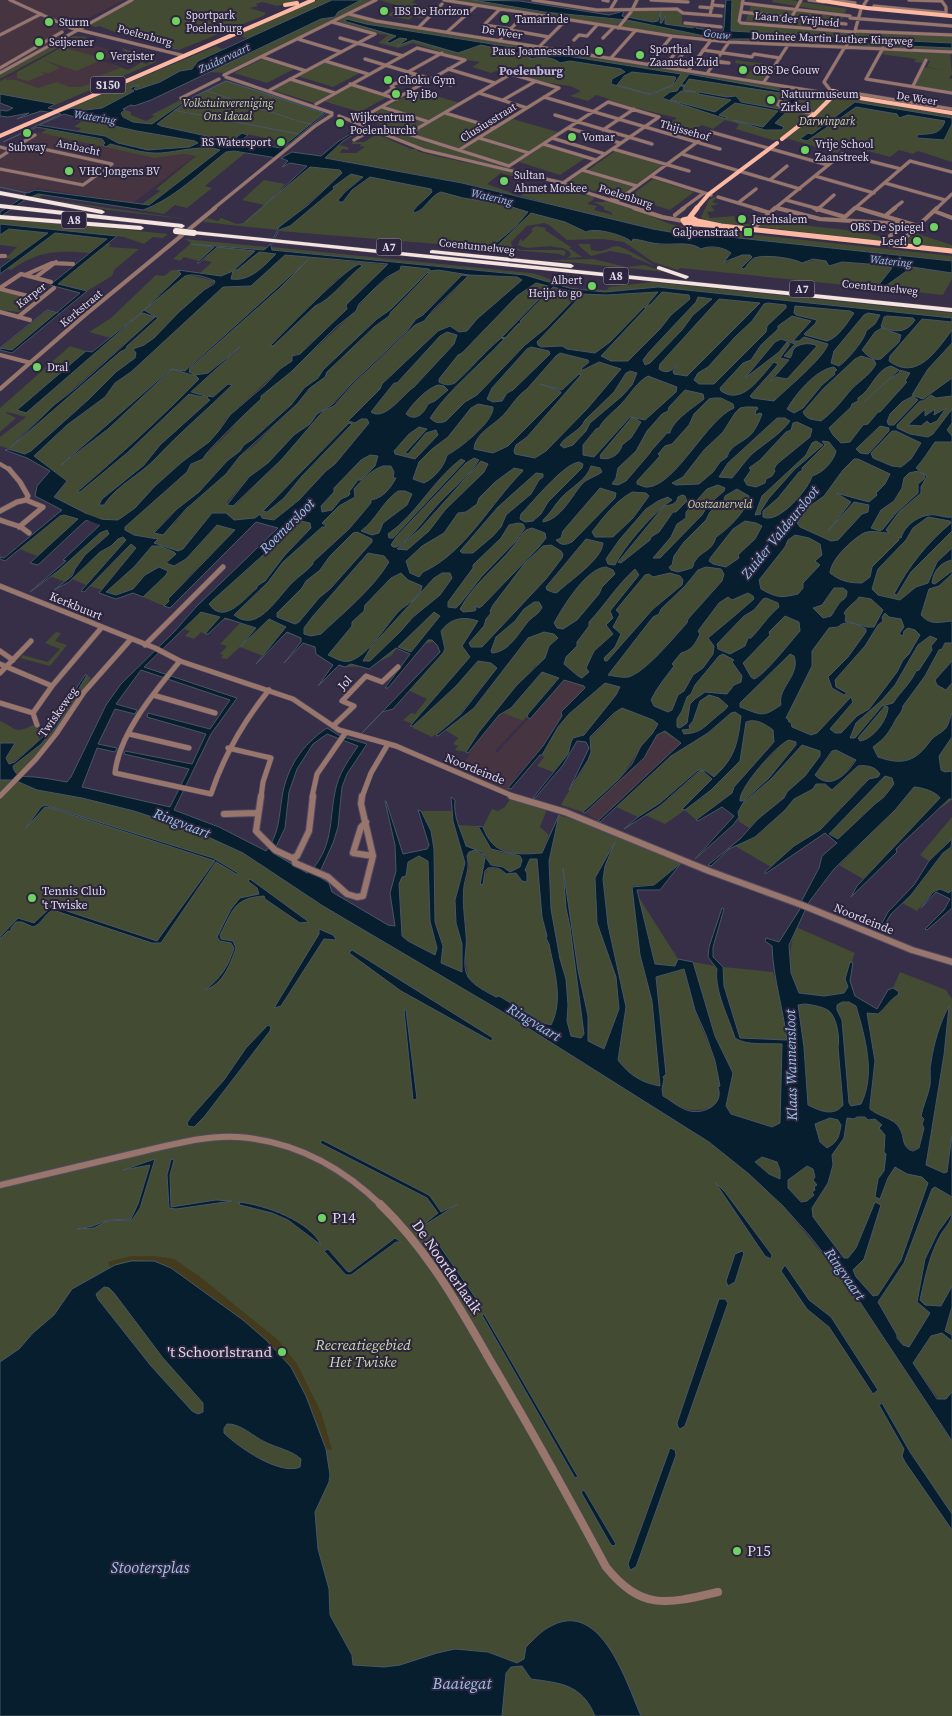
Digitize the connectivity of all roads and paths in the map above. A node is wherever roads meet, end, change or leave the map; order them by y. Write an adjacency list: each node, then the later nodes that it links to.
1 (10, 0): 46 (street, Poelenburg)
2 (132, 0): 68 (street)
3 (304, 0): 24 (main road, S150)
4 (313, 0): 92 (main road, S150)
5 (376, 0): 47 (street)
6 (439, 0): 17 (street, Dominee Martin Luther Kingweg)
7 (533, 0): 18 (street)
8 (603, 0): 19 (street)
9 (637, 0): 35 (street)
10 (651, 0): 20 (street)
11 (713, 0): 32 (street)
12 (802, 0): 36 (street)
13 (809, 0): 22 (street)
14 (818, 0): 22 (main road)
15 (867, 0): 29 (street)
16 (909, 0): 23 (street)
17 (443, 1): 27 (street, Dominee Martin Luther Kingweg); 66 (street)
18 (540, 1): 40 (street)
19 (612, 1): 40 (street)
20 (688, 1): 41 (street)
21 (742, 1): 36 (street); 42 (street)
22 (829, 1): 26 (main road)
23 (941, 1): 33 (street)
24 (297, 3): 25 (main road); 52 (main road, S150)
25 (285, 5)
26 (854, 5): 29 (main road); 53 (street)
27 (476, 6): 37 (street, Dominee Martin Luther Kingweg); 73 (street)
28 (723, 6): 32 (street)
29 (862, 6): 38 (main road); 39 (main road); 55 (street)
30 (874, 6): 39 (street)
31 (700, 7): 32 (street)
32 (712, 7): 48 (street)
33 (946, 7): 34 (street); 45 (street)
34 (951, 7)
35 (632, 8): 40 (street); 41 (street); 64 (street)
36 (796, 8): 53 (street); 54 (street)
37 (500, 9): 44 (street, Dominee Martin Luther Kingweg); 69 (street)
38 (881, 9): 49 (street); 51 (main road)
39 (895, 9): 45 (main road)
40 (610, 10)
41 (680, 10): 48 (street)
42 (742, 12): 54 (street); 74 (street, Laan der Vrijheid)
43 (269, 13): 52 (main road)
44 (526, 13): 56 (street, Dominee Martin Luther Kingweg); 69 (street)
45 (933, 13): 51 (main road)
46 (41, 14): 68 (street, Poelenburg); 76 (street)
47 (349, 14): 57 (street); 66 (street, De Weer)
48 (710, 15): 50 (street)
49 (907, 15): 51 (street); 60 (street)
50 (721, 16)
51 (952, 16)
52 (265, 17): 101 (main road, S150)
53 (850, 17): 55 (street); 62 (street)
54 (791, 18): 58 (street); 62 (street)
55 (858, 19): 60 (street); 72 (street)
56 (566, 20): 61 (street, Dominee Martin Luther Kingweg); 80 (street)
57 (332, 22): 83 (street); 88 (street)
58 (789, 22)
59 (685, 23): 65 (street)
60 (908, 23): 63 (street); 67 (street)
61 (598, 24): 64 (street, Dominee Martin Luther Kingweg); 84 (street)
62 (846, 24): 74 (street)
63 (952, 26)
64 (616, 27): 71 (street, Dominee Martin Luther Kingweg); 82 (street)
65 (721, 27)
66 (418, 28): 73 (street, De Weer)
67 (908, 28)
68 (79, 29): 75 (street); 96 (street); 101 (street, Poelenburg)
69 (510, 29): 80 (street); 86 (street)
70 (472, 30): 78 (street, De Weer)
71 (636, 30): 79 (street, Dominee Martin Luther Kingweg); 103 (street)
72 (854, 31): 74 (street, Laan der Vrijheid); 77 (street, Laan der Vrijheid); 93 (street)
73 (447, 32): 78 (street, De Weer)
74 (844, 32)
75 (68, 34): 96 (street); 115 (street)
76 (0, 35)
77 (952, 35)
78 (467, 36): 86 (street, De Weer)
79 (672, 36): 85 (street, Dominee Martin Luther Kingweg); 112 (street)
80 (549, 37): 91 (street)
81 (340, 38): 88 (street)
82 (603, 38)
83 (298, 39): 97 (street); 104 (street)
84 (574, 40)
85 (711, 40): 87 (street, Dominee Martin Luther Kingweg); 95 (street)
86 (499, 41): 91 (street, De Weer)
87 (729, 42): 89 (street, Dominee Martin Luther Kingweg); 98 (street)
88 (359, 43): 97 (street); 102 (street)
89 (788, 45): 93 (street, Dominee Martin Luther Kingweg); 105 (street)
90 (212, 46): 92 (main road)
91 (540, 46): 103 (street, De Weer)
92 (204, 47): 101 (main road, S150)
93 (844, 48): 94 (street, Dominee Martin Luther Kingweg); 139 (street)
94 (883, 48): 99 (street, Dominee Martin Luther Kingweg); 132 (street)
95 (703, 50): 98 (street); 107 (street)
96 (38, 52): 121 (street)
97 (342, 52): 109 (street)
98 (722, 52): 105 (street); 111 (street)
99 (952, 52)
100 (442, 53): 102 (street); 116 (street); 119 (street)
101 (181, 55): 151 (main road, S150); 151 (main road, S150)
102 (403, 56): 113 (street)
103 (612, 56): 112 (street, De Weer)
104 (262, 57): 118 (street); 124 (street)
105 (780, 58): 128 (street)
106 (365, 59): 113 (street)
107 (696, 59): 111 (street); 117 (street)
108 (926, 60): 132 (street)
109 (325, 61): 118 (street); 122 (street)
110 (672, 62): 110 (street); 114 (street)
111 (715, 62): 120 (street)
112 (649, 64): 114 (street, De Weer)
113 (386, 65): 119 (street); 122 (street)
114 (668, 67): 117 (street, De Weer)
115 (0, 68)
116 (448, 69): 126 (street); 129 (street)
117 (688, 70): 128 (street, De Weer)
118 (306, 71): 125 (street)
119 (408, 72): 123 (street)
120 (708, 72)
121 (0, 73)
122 (368, 74): 130 (street)
123 (418, 75): 126 (street); 138 (street)
124 (225, 77): 141 (street, Poelenburg); 155 (street, Poelenburg)
125 (290, 79): 133 (street); 134 (street)
126 (431, 79): 131 (street); 142 (street)
127 (536, 81): 129 (street); 140 (street, Clusiusstraat); 144 (street)
128 (764, 82): 139 (street, De Weer)
129 (495, 83): 136 (street)
130 (350, 84): 134 (street); 138 (street)
131 (451, 85)
132 (913, 86): 135 (street)
133 (271, 89)
134 (335, 92): 146 (street)
135 (952, 92)
136 (479, 93): 144 (street, Clusiusstraat); 153 (street)
137 (853, 93): 143 (street, De Weer)
138 (384, 94): 142 (street)
139 (831, 94): 143 (main road, De Weer); 156 (main road)
140 (544, 97): 148 (street, Clusiusstraat); 152 (street, Thijssehof)
141 (181, 98)
142 (397, 99): 147 (street)
143 (880, 99): 149 (street, De Weer); 154 (main road, De Weer)
144 (503, 100): 148 (street, Clusiusstraat)
145 (780, 101): 156 (street)
146 (316, 104)
147 (382, 107): 159 (street); 160 (street)
148 (527, 108): 164 (street, Clusiusstraat)
149 (952, 108)
150 (634, 109): 152 (street); 158 (street); 162 (street)
151 (53, 111): 167 (main road, S150); 169 (main road, S150)
152 (594, 112): 158 (street, Thijssehof); 161 (street)
153 (445, 113): 160 (street); 164 (street)
154 (952, 113)
155 (335, 114): 159 (street, Poelenburg); 263 (street, Kerkstraat)
156 (815, 114): 180 (main road)
157 (555, 115): 161 (street)
158 (618, 119): 162 (street, Thijssehof); 166 (street)
159 (357, 121): 163 (street, Poelenburg)
160 (429, 122): 184 (street)
161 (577, 122): 165 (street); 166 (street)
162 (644, 127): 170 (street); 174 (street, Thijssehof)
163 (374, 128): 173 (street); 203 (street, Poelenburg)
164 (495, 128): 171 (street, Clusiusstraat)
165 (568, 128): 172 (street); 175 (street)
166 (603, 130): 170 (street)
167 (0, 132)
168 (35, 135): 176 (street)
169 (0, 136)
170 (628, 137): 175 (street); 178 (street)
171 (479, 138): 184 (street, Clusiusstraat); 185 (street)
172 (552, 138): 177 (street); 186 (street)
173 (354, 140)
174 (698, 142): 180 (street); 182 (street, Thijssehof); 187 (street)
175 (620, 143): 181 (street)
176 (20, 144): 183 (street); 193 (street, Ambacht)
177 (544, 144): 185 (street); 189 (street)
178 (652, 144)
179 (1, 146): 183 (street)
180 (770, 148): 191 (street); 197 (main road)
181 (613, 149): 186 (street); 190 (street)
182 (720, 149)
183 (11, 150): 188 (street)
184 (459, 150): 185 (street)
185 (529, 153)
186 (605, 154): 189 (street)
187 (682, 154): 190 (street); 197 (street)
188 (0, 157)
189 (596, 160): 195 (street)
190 (667, 165): 196 (street); 199 (street)
191 (828, 165): 194 (street); 200 (street)
192 (787, 166): 201 (street)
193 (0, 169)
194 (901, 169): 198 (street); 202 (street)
195 (582, 170): 203 (street); 204 (street)
196 (689, 171)
197 (739, 172): 201 (street); 209 (main road)
198 (952, 172)
199 (651, 176): 204 (street); 209 (street)
200 (815, 176): 205 (street); 208 (street)
201 (770, 180): 205 (street)
202 (885, 183): 208 (street); 215 (street)
203 (560, 185): 204 (street, Poelenburg); 228 (street, Poelenburg)
204 (636, 186)
205 (800, 189): 214 (street)
206 (756, 190): 217 (street)
207 (0, 193): 213 (highway, A8)
208 (874, 193): 219 (street)
209 (708, 194): 224 (street); 229 (main road)
210 (952, 194): 215 (street)
211 (834, 195): 221 (street)
212 (718, 197): 217 (street)
213 (25, 198): 230 (highway, A8)
214 (786, 200): 218 (street); 221 (street)
215 (945, 200): 222 (street)
216 (902, 202): 225 (street)
217 (738, 203): 223 (street)
218 (776, 208): 223 (street); 231 (street)
219 (857, 208): 221 (street); 225 (street)
220 (3, 210): 230 (highway, Coentunnelweg / A7); 233 (highway, Coentunnelweg / A8)
221 (817, 210)
222 (934, 211): 227 (street); 232 (street)
223 (770, 213): 234 (street)
224 (676, 215)
225 (885, 216): 231 (street)
226 (0, 218): 233 (highway, A8)
227 (952, 218)
228 (683, 220): 229 (main road); 229 (main road)
229 (694, 220): 234 (main road)
230 (152, 223): 237 (highway, Coentunnelweg / A7)
231 (905, 223): 232 (street); 236 (street)
232 (918, 226): 238 (street)
233 (140, 228): 235 (highway, Coentunnelweg / A8, bridge)
234 (752, 229): 238 (main road)
235 (194, 233): 237 (highway, Coentunnelweg / A8)
236 (890, 236)
237 (269, 238): 240 (highway, Coentunnelweg / A8); 243 (highway, Coentunnelweg / A7)
238 (902, 245): 239 (main road)
239 (951, 251)
240 (414, 256): 246 (highway, A8); 253 (highway, Coentunnelweg / A8)
241 (563, 259): 243 (highway)
242 (56, 262): 244 (street); 247 (street); 248 (street)
243 (530, 262): 249 (highway, Coentunnelweg / A7)
244 (73, 264)
245 (660, 268): 249 (highway)
246 (539, 273)
247 (25, 275): 248 (street); 254 (street)
248 (36, 277): 251 (street)
249 (686, 277): 256 (highway, Coentunnelweg / A7)
250 (621, 280): 253 (highway, A8)
251 (51, 282)
252 (54, 288): 255 (street, Karper)
253 (739, 288): 257 (highway, Coentunnelweg / A8)
254 (0, 289): 255 (street)
255 (40, 299): 259 (street, Karper)
256 (952, 304)
257 (952, 310)
258 (2, 313): 259 (street); 260 (street)
259 (18, 316): 261 (street)
260 (0, 317)
261 (30, 320)
262 (0, 355): 263 (street)
263 (31, 363): 264 (street, Kerkstraat)
264 (0, 389)
265 (1, 465): 266 (street)
266 (26, 500): 267 (street); 269 (street)
267 (0, 511)
268 (0, 520): 269 (street)
269 (19, 527): 270 (street)
270 (29, 533)
271 (223, 567): 276 (street)
272 (0, 586): 273 (street, Kerkbuurt)
273 (102, 627): 274 (street, Kerkbuurt); 283 (street)
274 (131, 639): 276 (street, Kerkbuurt); 296 (street, Twiskeweg)
275 (31, 642): 278 (street)
276 (145, 644): 279 (street, Noordeinde)
277 (0, 651): 278 (street)
278 (13, 660): 280 (street)
279 (180, 661): 284 (street, Noordeinde); 285 (street)
280 (3, 665): 282 (street); 283 (street)
281 (398, 667): 290 (street, Jol)
282 (0, 673)
283 (52, 686): 287 (street)
284 (269, 690): 290 (street, Noordeinde); 295 (street)
285 (153, 695): 288 (street); 291 (street)
286 (0, 703): 287 (street)
287 (34, 713): 289 (street)
288 (215, 713)
289 (37, 725)
290 (333, 726): 292 (street, Noordeinde)
291 (129, 734): 294 (street); 295 (street)
292 (343, 736): 293 (street, Noordeinde); 301 (street)
293 (388, 744): 299 (street); 302 (street, Noordeinde)
294 (189, 748)
295 (228, 748): 297 (street)
296 (0, 796)
297 (258, 813): 298 (street); 301 (street)
298 (224, 814)
299 (366, 822): 300 (street); 300 (street)
300 (373, 856): 301 (street)
301 (294, 858)
302 (952, 962)
303 (0, 1185): 304 (street, De Noorderlaaik)
304 (718, 1592)

